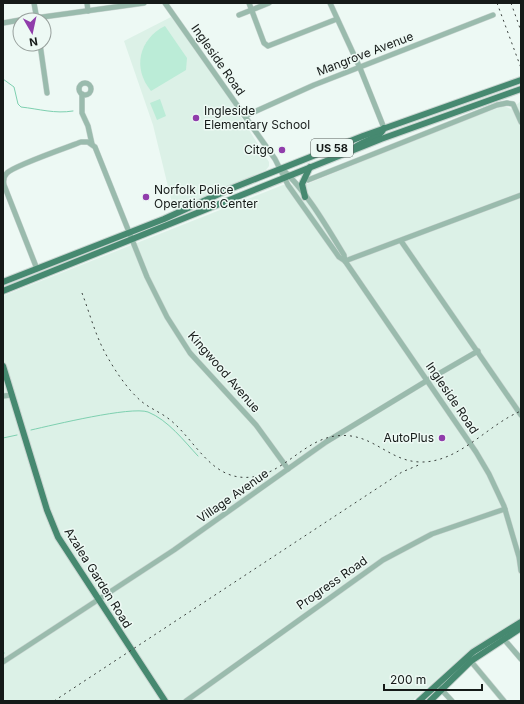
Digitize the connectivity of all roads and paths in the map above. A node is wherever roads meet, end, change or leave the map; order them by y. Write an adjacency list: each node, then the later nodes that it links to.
1 (87, 3): 8 (street)
2 (144, 3): 8 (street)
3 (165, 3): 21 (street, Ingleside Road)
4 (248, 3): 7 (street)
5 (269, 3): 7 (street)
6 (330, 3): 12 (street)
7 (251, 10): 9 (street); 12 (street)
8 (88, 11): 11 (street)
9 (239, 15)
10 (493, 15): 14 (street, Mangrove Avenue)
11 (52, 17)
12 (337, 19): 14 (street)
13 (41, 52): 17 (street)
14 (360, 68): 21 (street, Mangrove Avenue); 23 (street)
15 (521, 80): 23 (main road, US 58)
16 (521, 89): 24 (main road, US 58)
17 (47, 93)
18 (82, 94): 26 (street, Kingwood Avenue)
19 (499, 97): 20 (street)
20 (502, 103): 22 (street); 27 (street)
21 (245, 116): 30 (street, Ingleside Road)
22 (521, 122)
23 (384, 128): 24 (main road); 28 (main road); 30 (main road, US 58)
24 (396, 134): 25 (main road, US 58)
25 (381, 139): 27 (street); 28 (main road, US 58)
26 (92, 144): 31 (street); 36 (street, Kingwood Avenue)
27 (385, 148): 33 (street)
28 (350, 151): 29 (main road, US 58)
29 (310, 167): 32 (main road, US 58); 35 (main road)
30 (281, 168): 32 (street, Ingleside Road); 36 (main road, US 58)
31 (4, 176): 40 (street)
32 (286, 177): 35 (street, Ingleside Road); 37 (main road, US 58); 39 (street, Ingleside Road)
33 (308, 180)
34 (521, 195): 38 (street)
35 (305, 196): 39 (street, Ingleside Road)
36 (129, 232): 37 (street, Kingwood Avenue); 40 (main road, US 58)
37 (132, 240): 42 (main road, US 58); 49 (street, Kingwood Avenue)
38 (401, 241): 39 (street); 43 (street)
39 (345, 262): 45 (street, Ingleside Road)
40 (37, 269): 41 (main road, US 58)
41 (3, 282)
42 (3, 291)
43 (478, 352): 45 (street, Village Avenue); 48 (street)
44 (3, 366): 46 (main road, Azalea Garden Road)
45 (428, 380): 49 (street, Village Avenue); 50 (street, Ingleside Road)
46 (12, 395): 47 (street); 53 (main road, Azalea Garden Road)
47 (3, 396)
48 (521, 415)
49 (288, 469): 53 (street, Village Avenue)
50 (505, 509): 51 (street, Ingleside Road); 62 (street, Progress Road)
51 (520, 557): 52 (street, Ingleside Road)
52 (521, 571)
53 (97, 599): 59 (street, Village Avenue); 61 (main road, Azalea Garden Road)
54 (521, 622): 56 (main road)
55 (521, 628): 56 (main road)
56 (503, 637): 57 (main road); 58 (street)
57 (469, 659): 60 (main road); 66 (street)
58 (521, 659)
59 (3, 662)
60 (440, 687): 63 (main road); 64 (main road); 65 (street)
61 (165, 701)
62 (186, 701)
63 (419, 701)
64 (430, 701)
65 (452, 701)
66 (504, 701)

